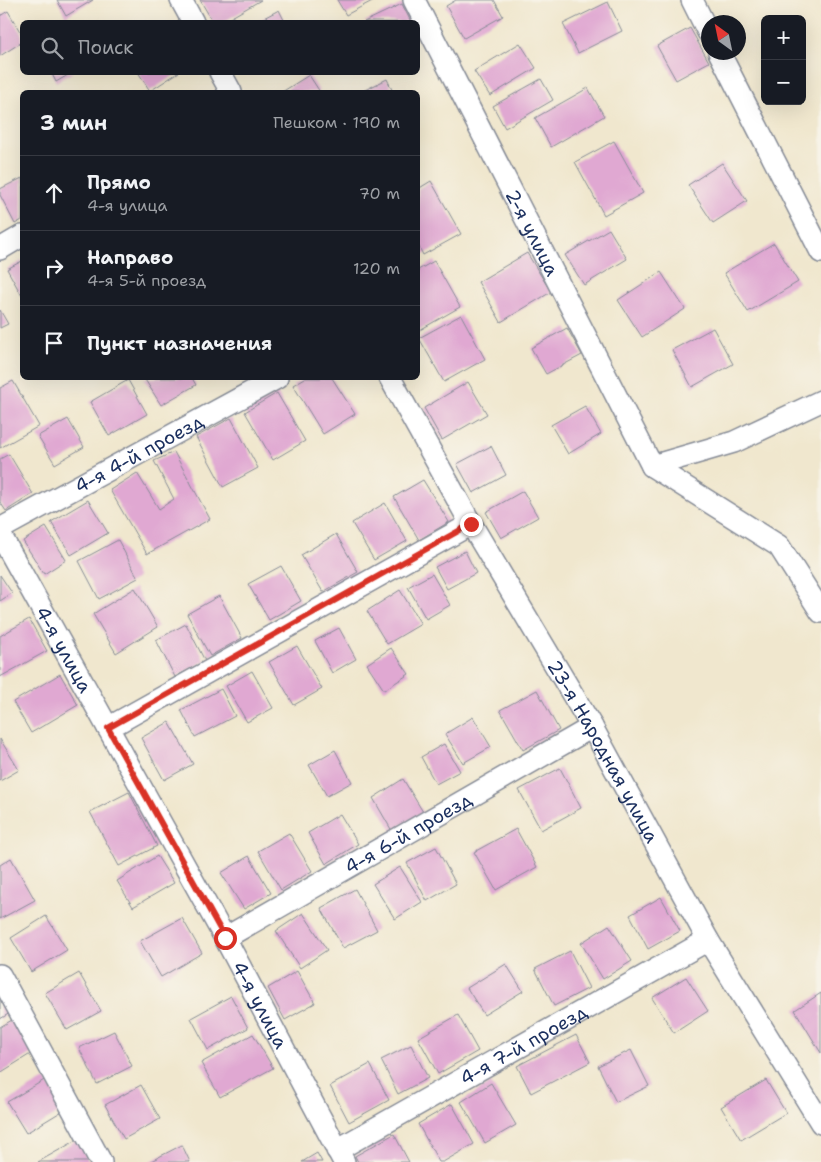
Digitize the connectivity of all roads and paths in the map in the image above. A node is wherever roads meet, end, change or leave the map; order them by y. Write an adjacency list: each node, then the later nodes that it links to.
1 (181, 0): 5 (street)
2 (414, 0): 15 (street, 2-я улица)
3 (692, 0): 4 (street)
4 (701, 18)
5 (192, 20)
6 (723, 60): 11 (street)
7 (222, 75): 8 (street)
8 (230, 90)
9 (20, 237): 10 (street)
10 (0, 249)
11 (821, 252)
12 (273, 380): 17 (street, 4-я 4-й проезд)
13 (391, 380): 16 (street, 23-я Народная улица)
14 (821, 401): 15 (street)
15 (652, 466): 19 (street)
16 (471, 524): 20 (street, 23-я Народная улица); 21 (street)
17 (0, 529)
18 (0, 534): 21 (street, 4-я улица)
19 (821, 612)
20 (592, 727): 22 (street, 4-я 6-й проезд); 23 (street, 23-я Народная улица)
21 (108, 728): 22 (street, 4-я улица)
22 (225, 938): 26 (street, 4-я улица)
23 (708, 940): 25 (street, 23-я Народная улица); 26 (street, 4-я 7-й проезд)
24 (0, 975): 27 (street)
25 (821, 1123)
26 (341, 1156)
27 (101, 1162)

